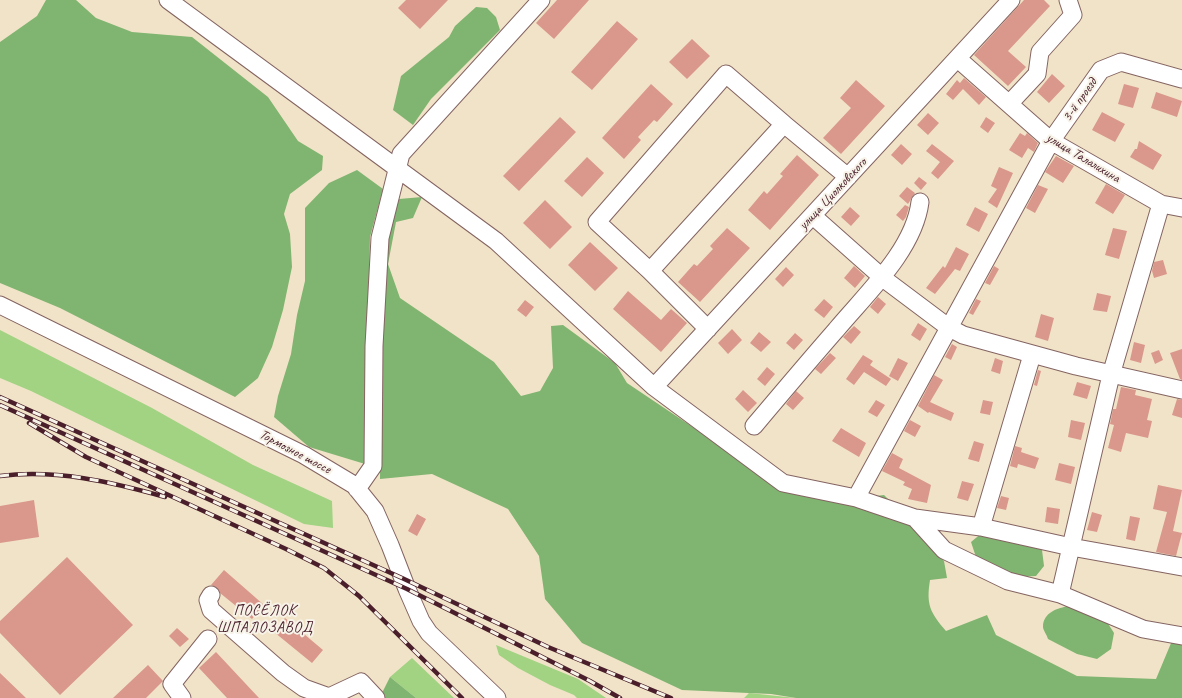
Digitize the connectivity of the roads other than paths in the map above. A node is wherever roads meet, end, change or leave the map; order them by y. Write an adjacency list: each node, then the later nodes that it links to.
1 (168, 0): 10 (street)
2 (541, 0): 10 (street)
3 (1011, 0): 5 (street, улица Циолковского)
4 (1068, 0): 7 (street)
5 (958, 59): 7 (street, улица Талалихина); 11 (street, улица Циолковского)
6 (1182, 79): 9 (street, 3-й проезд)
7 (1009, 104): 9 (street, улица Талалихина)
8 (784, 124): 11 (street); 16 (street); 16 (street)
9 (1052, 141): 13 (street, улица Талалихина); 19 (street, 3-й проезд)
10 (399, 168): 23 (street); 26 (street)
11 (848, 178): 15 (street, улица Циолковского)
12 (920, 202): 17 (street)
13 (1161, 204): 14 (street, улица Талалихина); 22 (street)
14 (1182, 208)
15 (813, 216): 17 (street); 20 (street, улица Циолковского)
16 (650, 271): 20 (street)
17 (882, 276): 19 (street); 25 (street)
18 (0, 305): 26 (street, Тормозное шоссе)
19 (948, 327): 21 (street); 27 (street, 3-й проезд)
20 (708, 329): 23 (street, улица Циолковского)
21 (1032, 355): 22 (street); 29 (street)
22 (1111, 374): 24 (street); 30 (street)
23 (654, 387): 27 (street)
24 (1182, 390)
25 (754, 426)
26 (357, 489): 39 (street, Тормозное шоссе)
27 (856, 498): 28 (street)
28 (915, 518): 29 (street); 33 (street)
29 (981, 527): 30 (street)
30 (1071, 547): 31 (street); 33 (street)
31 (1182, 568)
32 (211, 594): 37 (street)
33 (1060, 594): 34 (street)
34 (1182, 636)
35 (208, 638): 36 (street)
36 (182, 698)
37 (329, 698): 38 (street)
38 (376, 698)
39 (497, 698)

